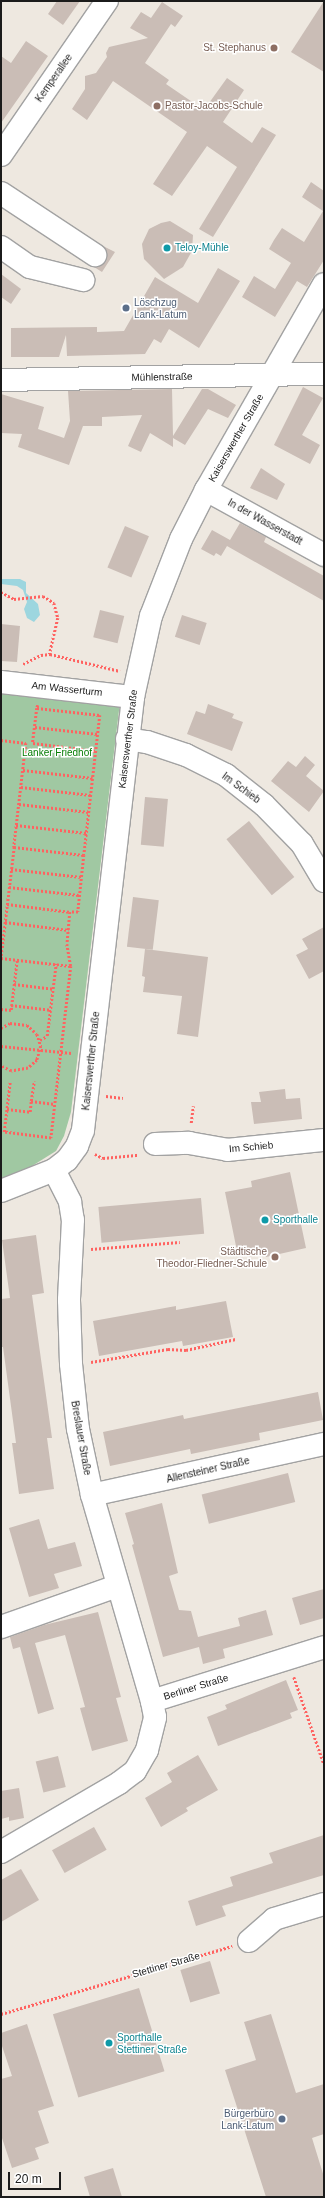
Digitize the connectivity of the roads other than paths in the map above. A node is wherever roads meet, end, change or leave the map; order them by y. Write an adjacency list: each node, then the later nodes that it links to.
1 (107, 1): 2 (street, Kemperallee)
2 (1, 155)
3 (1, 193): 5 (street)
4 (1, 247): 6 (street)
5 (95, 255)
6 (82, 280)
7 (324, 284): 8 (street, Kaiserswerther Straße)
8 (272, 374): 9 (street, Mühlenstraße); 10 (street, Mühlenstraße); 11 (street, Kaiserswerther Straße)
9 (324, 374)
10 (1, 380)
11 (206, 490): 12 (street, In der Wasserstadt); 14 (street, Kaiserswerther Straße)
12 (324, 554)
13 (1, 682): 14 (street, Am Wasserturm)
14 (132, 697): 15 (street, Kaiserswerther Straße)
15 (127, 739): 16 (street, Im Schieb); 19 (street, Kaiserswerther Straße)
16 (324, 880)
17 (324, 1140): 18 (street, Im Schieb)
18 (155, 1144)
19 (54, 1170): 20 (street, Kaiserswerther Straße); 22 (street, Breslauer Straße)
20 (1, 1191)
21 (324, 1444): 22 (street, Allensteiner Straße)
22 (92, 1496): 23 (street, Breslauer Straße)
23 (118, 1586): 24 (street); 26 (street, Breslauer Straße)
24 (1, 1627)
25 (324, 1647): 26 (street, Berliner Straße)
26 (152, 1701): 27 (street, Berliner Straße)
27 (1, 1852)
28 (324, 1904): 29 (street)
29 (249, 1941)

